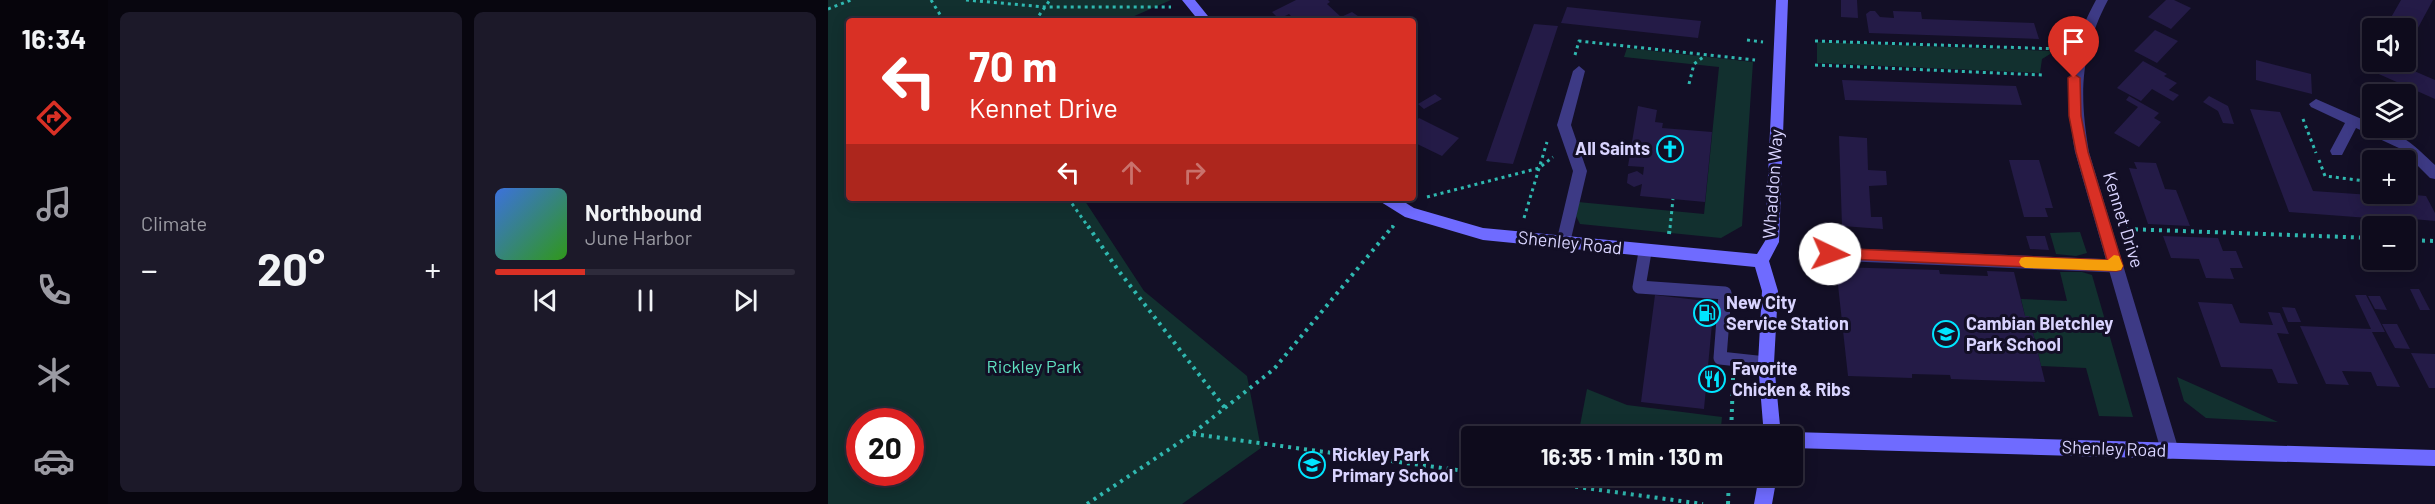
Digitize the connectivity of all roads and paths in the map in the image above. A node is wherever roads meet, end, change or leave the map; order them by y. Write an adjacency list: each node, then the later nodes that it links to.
1 (851, 0): 9 (path)
2 (931, 0): 10 (path)
3 (966, 0): 8 (path)
4 (1050, 0): 8 (path)
5 (1188, 0): 8 (path); 12 (street)
6 (1782, 0): 46 (street, Whaddon Way)
7 (2102, 0): 47 (street, Kennet Drive)
8 (1045, 7): 11 (path)
9 (828, 9)
10 (942, 18)
11 (1037, 18)
12 (1203, 18)
13 (1746, 40): 15 (path)
14 (1815, 41): 16 (path)
15 (1763, 42)
16 (2061, 49)
17 (1707, 55): 18 (path); 20 (path); 22 (path)
18 (1755, 60)
19 (1815, 65): 21 (path)
20 (1576, 67): 28 (street)
21 (2042, 75)
22 (1689, 84)
23 (2316, 104): 26 (street)
24 (2303, 120): 25 (path)
25 (2314, 121)
26 (2353, 121): 29 (street); 31 (street)
27 (1549, 136): 30 (path)
28 (1571, 144): 30 (path); 43 (street)
29 (2337, 151)
30 (1539, 168): 32 (path); 36 (path)
31 (2435, 174)
32 (1421, 198)
33 (1673, 199): 39 (path)
34 (1070, 201): 49 (path)
35 (1391, 201): 43 (street, Shenley Road)
36 (1523, 221)
37 (1395, 224): 49 (path)
38 (2126, 228): 40 (path)
39 (1669, 235)
40 (2362, 238)
41 (2416, 240): 42 (path)
42 (2435, 241)
43 (1563, 243): 44 (street, Shenley Road)
44 (1645, 252): 46 (street, Shenley Road); 48 (lane)
45 (1830, 254): 47 (lane)
46 (1761, 261): 48 (street, Whaddon Way)
47 (2116, 266): 53 (street, Kennet Drive)
48 (1767, 363): 50 (street, Whaddon Way)
49 (1225, 408): 51 (path)
50 (1772, 426)
51 (1192, 434): 55 (path); 59 (path)
52 (1803, 440): 53 (street, Shenley Road)
53 (2170, 451): 54 (street, Shenley Road)
54 (2435, 458)
55 (1461, 471)
56 (1570, 486): 60 (path)
57 (1729, 486): 61 (path)
58 (1767, 486): 62 (street)
59 (1087, 504)
60 (1704, 504)
61 (1728, 504)
62 (1764, 504)

